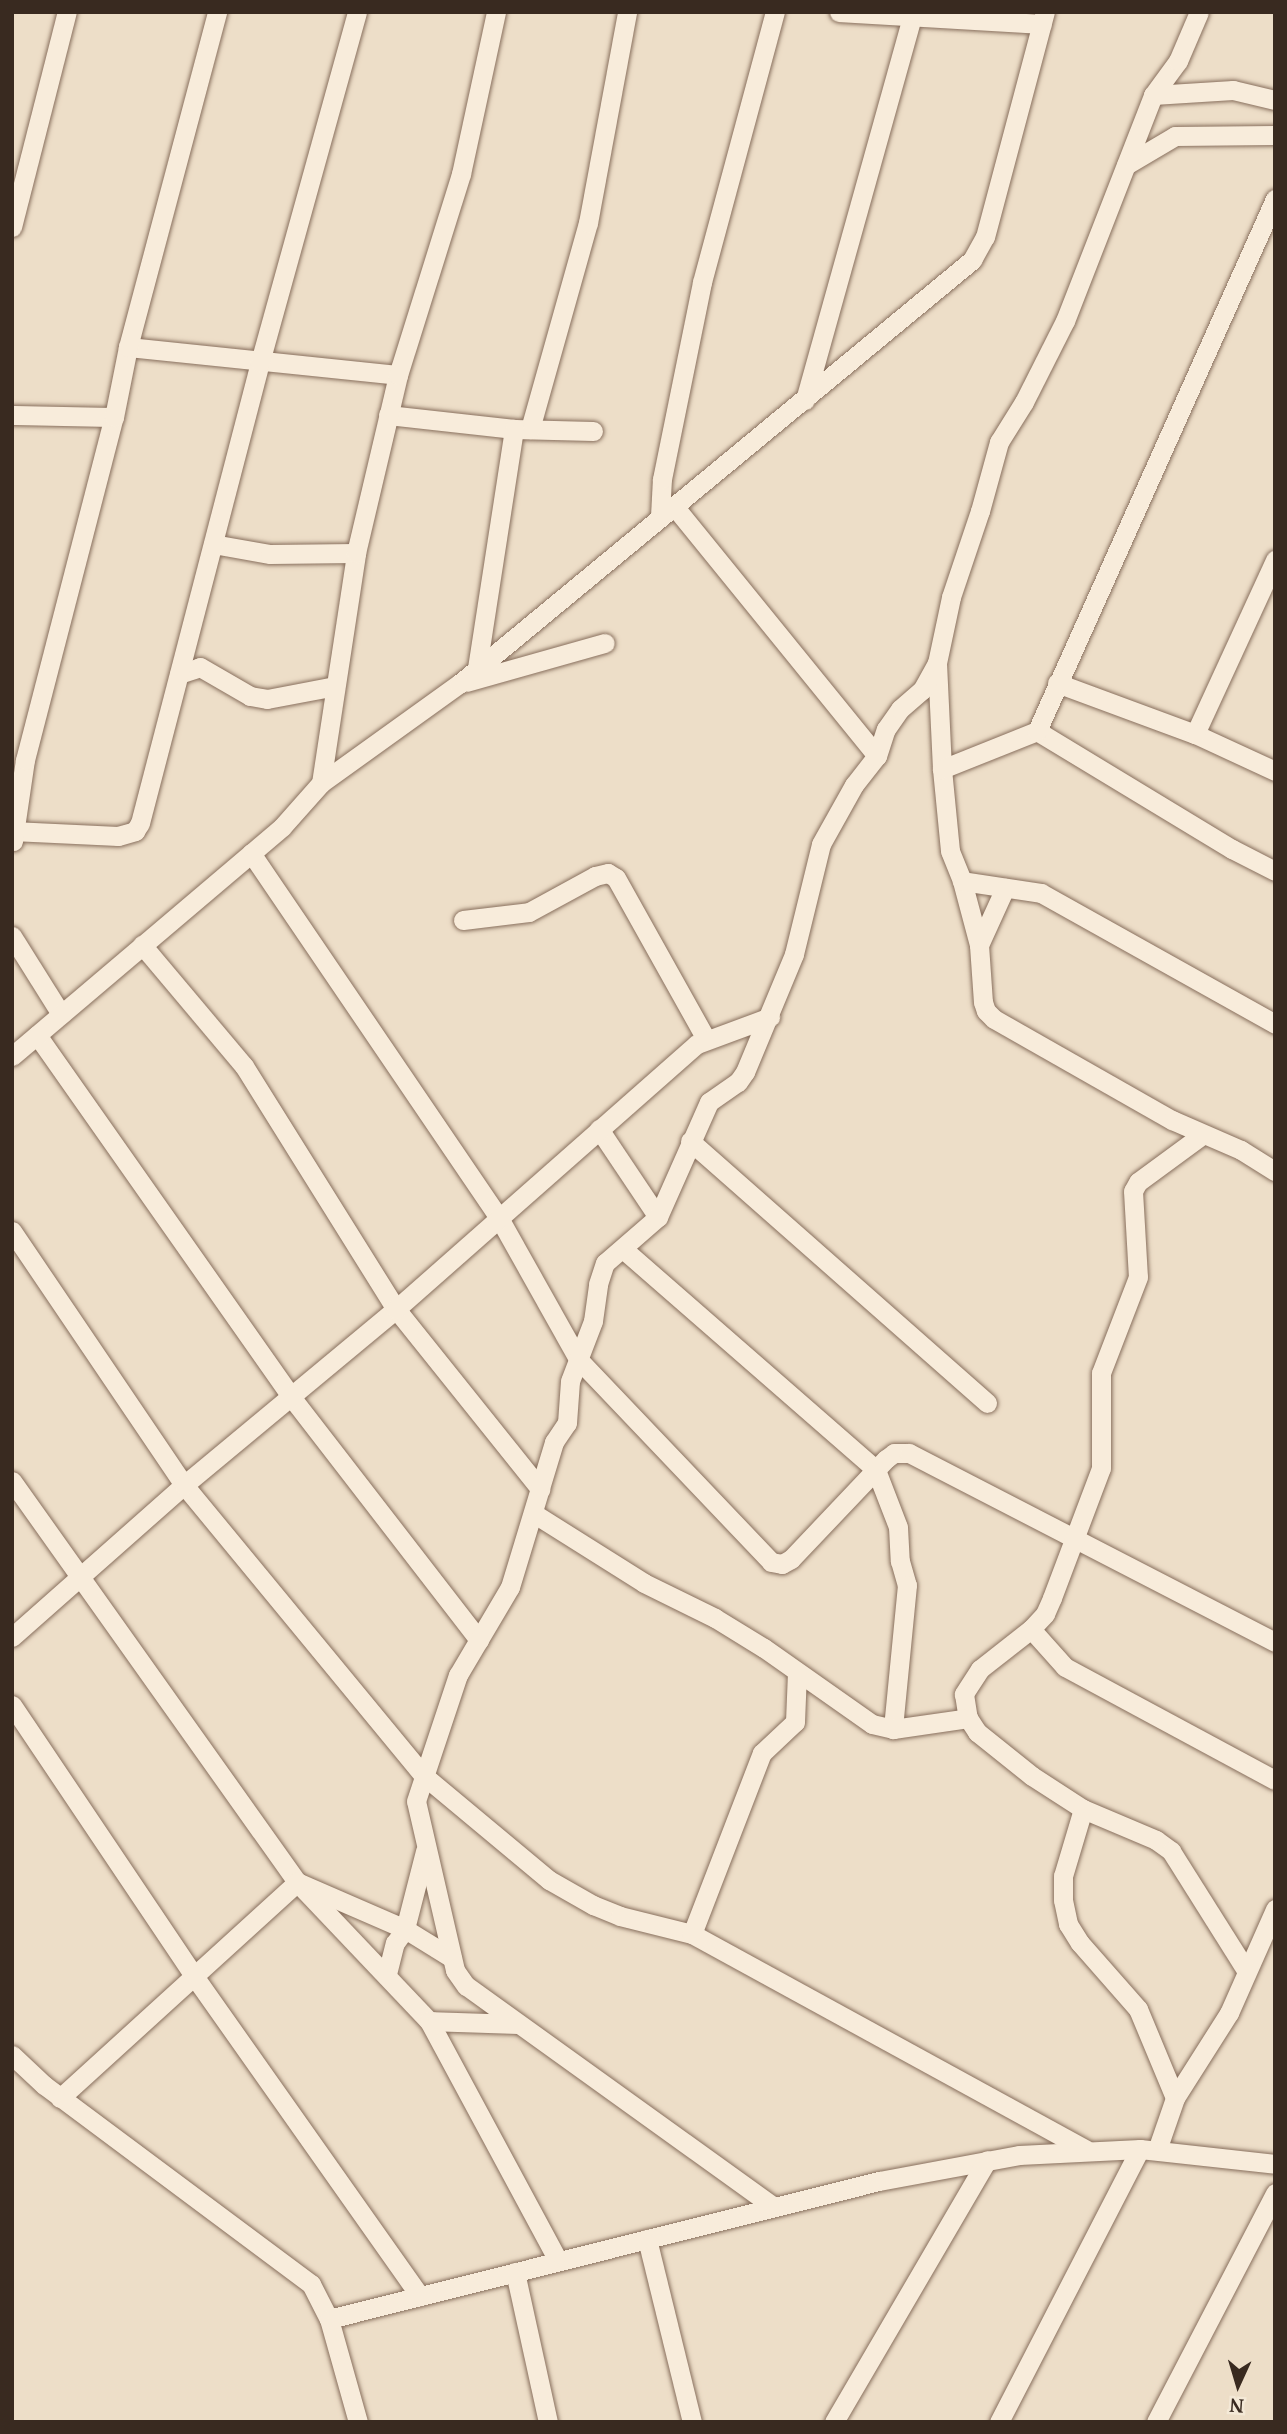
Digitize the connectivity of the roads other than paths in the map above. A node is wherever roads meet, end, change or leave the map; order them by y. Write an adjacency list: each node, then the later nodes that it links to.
1 (67, 12): 16 (street)
2 (217, 12): 17 (street)
3 (357, 12): 18 (street)
4 (496, 12): 19 (street)
5 (627, 12): 24 (street)
6 (775, 12): 26 (street)
7 (839, 12): 9 (street)
8 (1199, 12): 11 (street)
9 (912, 15): 10 (street); 20 (street)
10 (1043, 18): 20 (street)
11 (1153, 95): 12 (street); 14 (street)
12 (1275, 100)
13 (1275, 135): 14 (street)
14 (1126, 165): 31 (street)
15 (1275, 199): 34 (street)
16 (12, 227)
17 (128, 347): 18 (street); 23 (street)
18 (260, 362): 19 (street); 27 (street)
19 (398, 375): 22 (street)
20 (805, 401): 26 (street)
21 (12, 415): 23 (street)
22 (388, 415): 24 (street); 28 (street)
23 (114, 417): 43 (street)
24 (522, 429): 25 (street); 32 (street)
25 (593, 431)
26 (667, 511): 32 (street); 39 (street)
27 (213, 544): 28 (street); 33 (street)
28 (356, 553): 36 (street)
29 (1275, 560): 38 (street)
30 (605, 643): 35 (street)
31 (937, 663): 39 (street); 40 (street)
32 (477, 668): 35 (street)
33 (179, 674): 36 (street); 43 (street)
34 (1057, 683): 37 (street); 38 (street)
35 (458, 684): 42 (street)
36 (335, 686): 42 (street)
37 (1037, 731): 40 (street); 45 (street)
38 (1195, 734): 41 (street)
39 (877, 756): 53 (street)
40 (942, 769): 46 (street)
41 (1275, 771)
42 (321, 783): 44 (street)
43 (14, 834)
44 (251, 853): 50 (street); 62 (street)
45 (1275, 871)
46 (962, 881): 47 (street); 51 (street)
47 (1005, 888): 51 (street); 54 (street)
48 (463, 920): 56 (street)
49 (12, 936): 52 (street)
50 (142, 945): 52 (street); 66 (street)
51 (979, 945): 59 (street)
52 (61, 1014): 55 (street)
53 (770, 1017): 56 (street); 60 (street)
54 (1275, 1024)
55 (37, 1035): 57 (street); 68 (street)
56 (706, 1039): 58 (street)
57 (12, 1056)
58 (600, 1129): 62 (street); 63 (street)
59 (1202, 1135): 61 (street); 75 (street)
60 (690, 1141): 63 (street); 69 (street)
61 (1275, 1171)
62 (499, 1217): 66 (street); 67 (street)
63 (658, 1217): 65 (street)
64 (12, 1231): 72 (street)
65 (623, 1249): 67 (street); 70 (street)
66 (396, 1309): 68 (street); 73 (street)
67 (578, 1359): 70 (street); 73 (street)
68 (292, 1398): 72 (street); 79 (street)
69 (987, 1403)
70 (876, 1470): 75 (street); 84 (street)
71 (12, 1481): 76 (street)
72 (184, 1485): 76 (street); 85 (street)
73 (540, 1489): 74 (street)
74 (533, 1513): 79 (street); 81 (street)
75 (1076, 1538): 77 (street); 80 (street)
76 (83, 1576): 78 (street); 89 (street)
77 (1031, 1629): 83 (street); 86 (street)
78 (12, 1637)
79 (479, 1640): 85 (street)
80 (1275, 1642)
81 (797, 1672): 84 (street); 92 (street)
82 (12, 1705): 96 (street)
83 (968, 1717): 84 (street); 87 (street)
84 (892, 1729)
85 (424, 1775): 88 (street); 92 (street)
86 (1275, 1780)
87 (1083, 1809): 94 (street); 101 (street)
88 (426, 1846): 91 (street); 93 (street)
89 (297, 1882): 91 (street); 95 (street); 96 (street)
90 (1275, 1909): 94 (street)
91 (405, 1929): 93 (street); 95 (street)
92 (692, 1934): 102 (street)
93 (452, 1958): 98 (street)
94 (1246, 1970): 101 (street)
95 (387, 1974): 97 (street)
96 (194, 1976): 100 (street); 111 (street)
97 (429, 2021): 98 (street); 109 (street)
98 (518, 2024): 107 (street)
99 (12, 2055): 100 (street)
100 (60, 2098): 112 (street)
101 (1175, 2098): 103 (street)
102 (1086, 2150): 103 (street); 104 (street)
103 (1149, 2150): 105 (street); 117 (street)
104 (987, 2160): 107 (street); 116 (street)
105 (1275, 2164)
106 (1275, 2193): 118 (street)
107 (774, 2207): 108 (street)
108 (647, 2239): 109 (street); 115 (street)
109 (558, 2261): 110 (street)
110 (515, 2272): 111 (street); 114 (street)
111 (420, 2296): 112 (street)
112 (329, 2319): 113 (street)
113 (358, 2422)
114 (548, 2422)
115 (692, 2422)
116 (834, 2422)
117 (999, 2422)
118 (1156, 2422)

